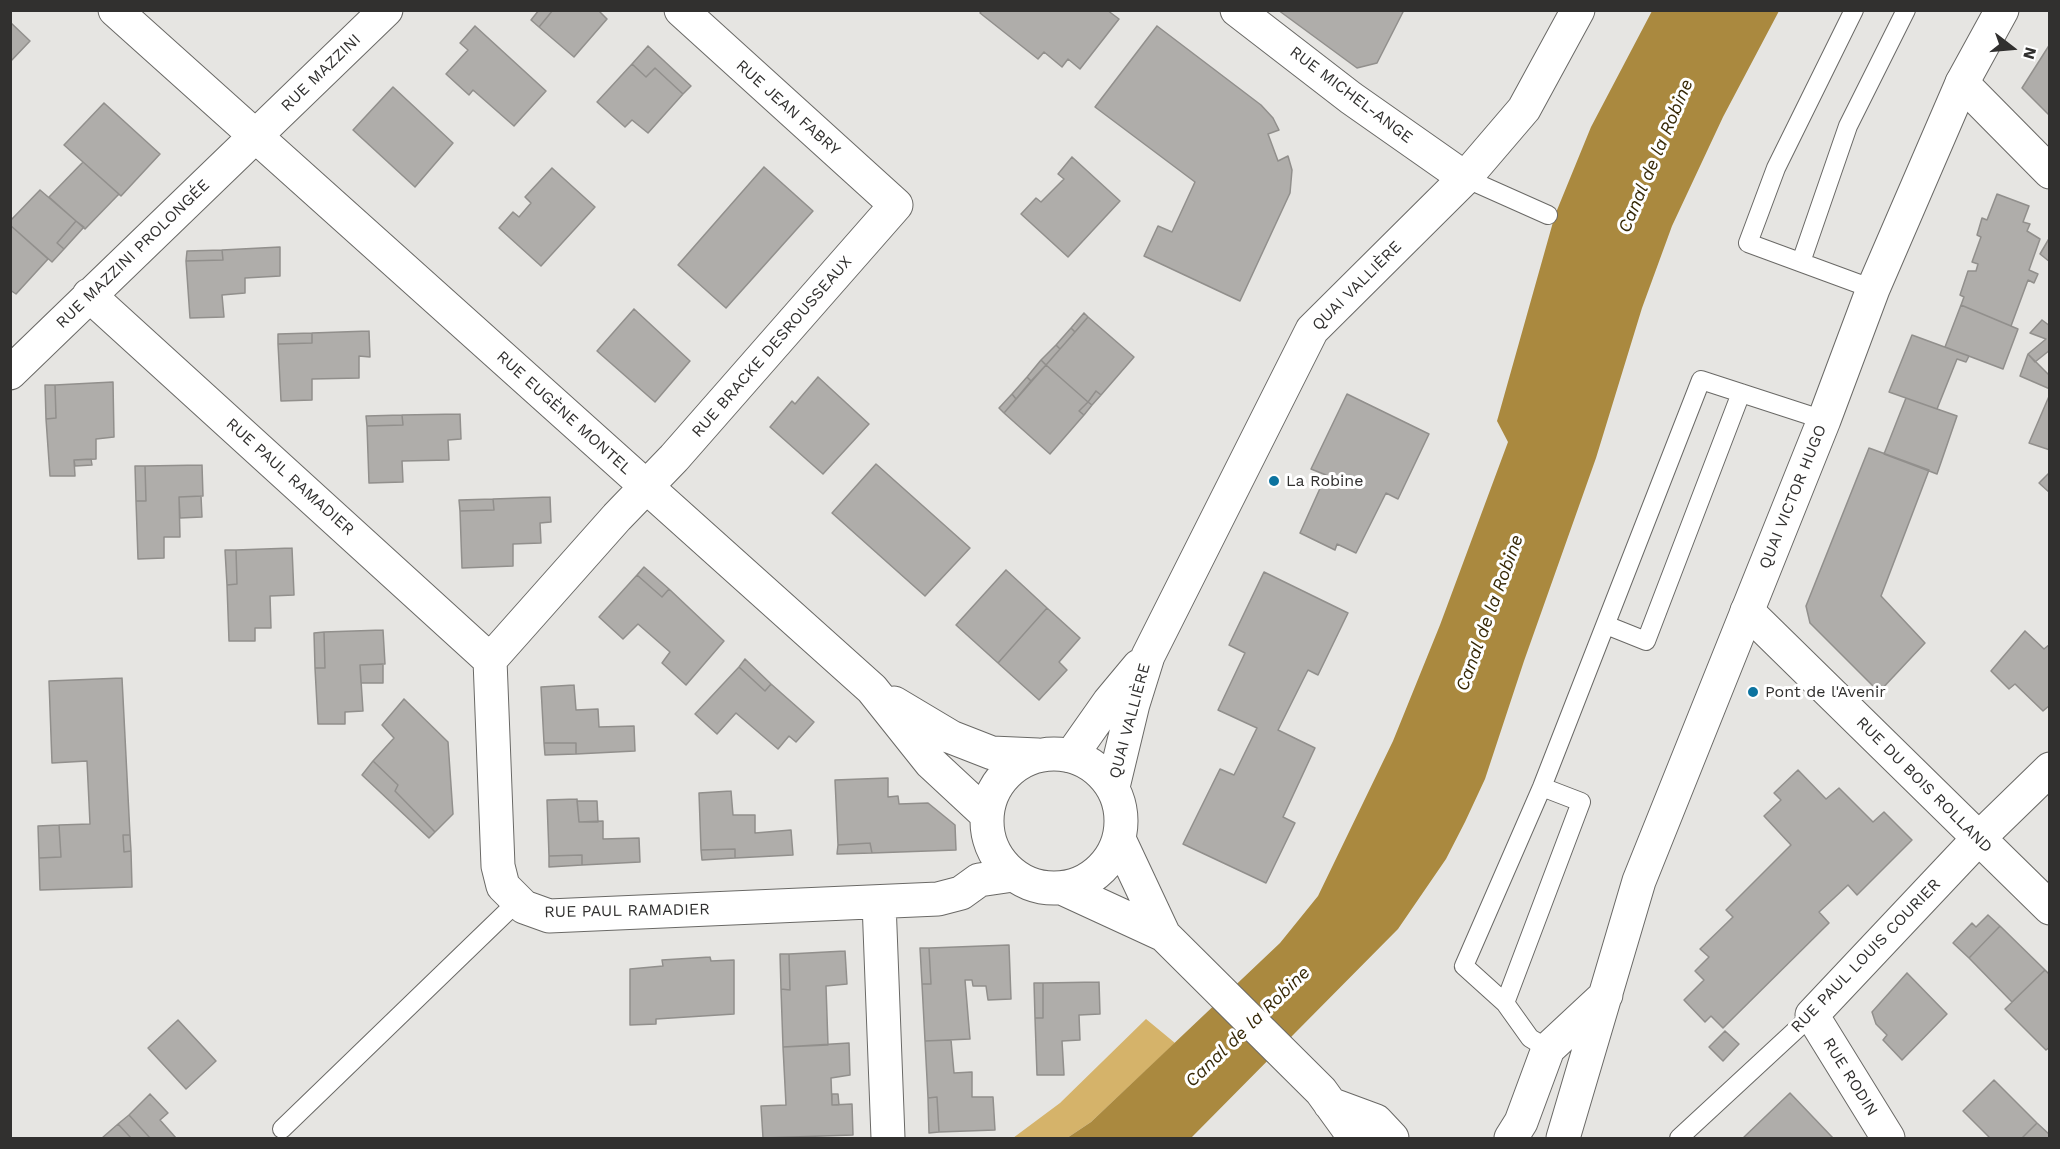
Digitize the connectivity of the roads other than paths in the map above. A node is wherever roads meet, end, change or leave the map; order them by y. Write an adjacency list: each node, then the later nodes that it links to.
1 (115, 10): 10 (street, RUE EUGÈNE MONTEL)
2 (386, 10): 10 (street, RUE MAZZINI)
3 (681, 10): 13 (street, RUE JEAN FABRY)
4 (1237, 10): 12 (street, RUE MICHEL-ANGE)
5 (1578, 10): 12 (street, QUAI VALLIÈRE)
6 (1854, 10): 15 (lane)
7 (1906, 10): 15 (lane)
8 (2001, 10): 9 (street, QUAI VICTOR HUGO)
9 (1962, 83): 11 (street); 16 (street, QUAI VICTOR HUGO)
10 (256, 136): 17 (street, RUE MAZZINI PROLONGÉE); 21 (street, RUE EUGÈNE MONTEL)
11 (2049, 172)
12 (1465, 178): 14 (lane); 24 (street, QUAI VALLIÈRE)
13 (896, 205): 21 (street, RUE BRACKE DESROUSSEAUX)
14 (1548, 215)
15 (1801, 262): 16 (lane)
16 (1873, 289): 20 (street, QUAI VICTOR HUGO)
17 (89, 295): 18 (street, RUE MAZZINI PROLONGÉE); 25 (street, RUE PAUL RAMADIER)
18 (10, 373)
19 (1741, 393): 20 (lane); 23 (lane); 23 (lane)
20 (1824, 420): 22 (street, QUAI VICTOR HUGO)
21 (646, 487): 25 (street); 26 (street, RUE EUGÈNE MONTEL)
22 (1747, 611): 34 (street, RUE DU BOIS ROLLAND); 41 (street, QUAI VICTOR HUGO)
23 (1606, 625): 31 (lane)
24 (1148, 656): 28 (street, QUAI VALLIÈRE); 30 (street, QUAI VALLIÈRE)
25 (490, 660): 37 (street)
26 (872, 689): 27 (street, RUE EUGÈNE MONTEL); 32 (street, RUE EUGÈNE MONTEL)
27 (1038, 755): 28 (street); 32 (street)
28 (1071, 756): 30 (street)
29 (2049, 769): 34 (street, RUE PAUL LOUIS COURIER)
30 (1113, 787): 33 (street)
31 (1542, 787): 42 (lane); 42 (lane)
32 (987, 814): 35 (street)
33 (1119, 839): 36 (street); 40 (street)
34 (1978, 839): 39 (street, RUE DU BOIS ROLLAND); 43 (street, RUE PAUL LOUIS COURIER)
35 (1013, 875): 36 (street); 38 (street, RUE PAUL RAMADIER)
36 (1062, 888): 40 (street)
37 (517, 902): 38 (street, RUE PAUL RAMADIER); 46 (lane)
38 (879, 902): 47 (street)
39 (2049, 908)
40 (1164, 935): 45 (street)
41 (1608, 993): 44 (street); 51 (street, QUAI VICTOR HUGO); 52 (street, QUAI VICTOR HUGO)
42 (1505, 1003): 44 (lane)
43 (1812, 1015): 53 (lane, RUE PAUL LOUIS COURIER); 54 (street, RUE RODIN)
44 (1548, 1049): 50 (street)
45 (1321, 1092): 48 (street); 49 (street)
46 (282, 1129)
47 (888, 1138)
48 (1355, 1138)
49 (1392, 1138)
50 (1511, 1138)
51 (1542, 1138)
52 (1563, 1138)
53 (1679, 1138)
54 (1888, 1138)

